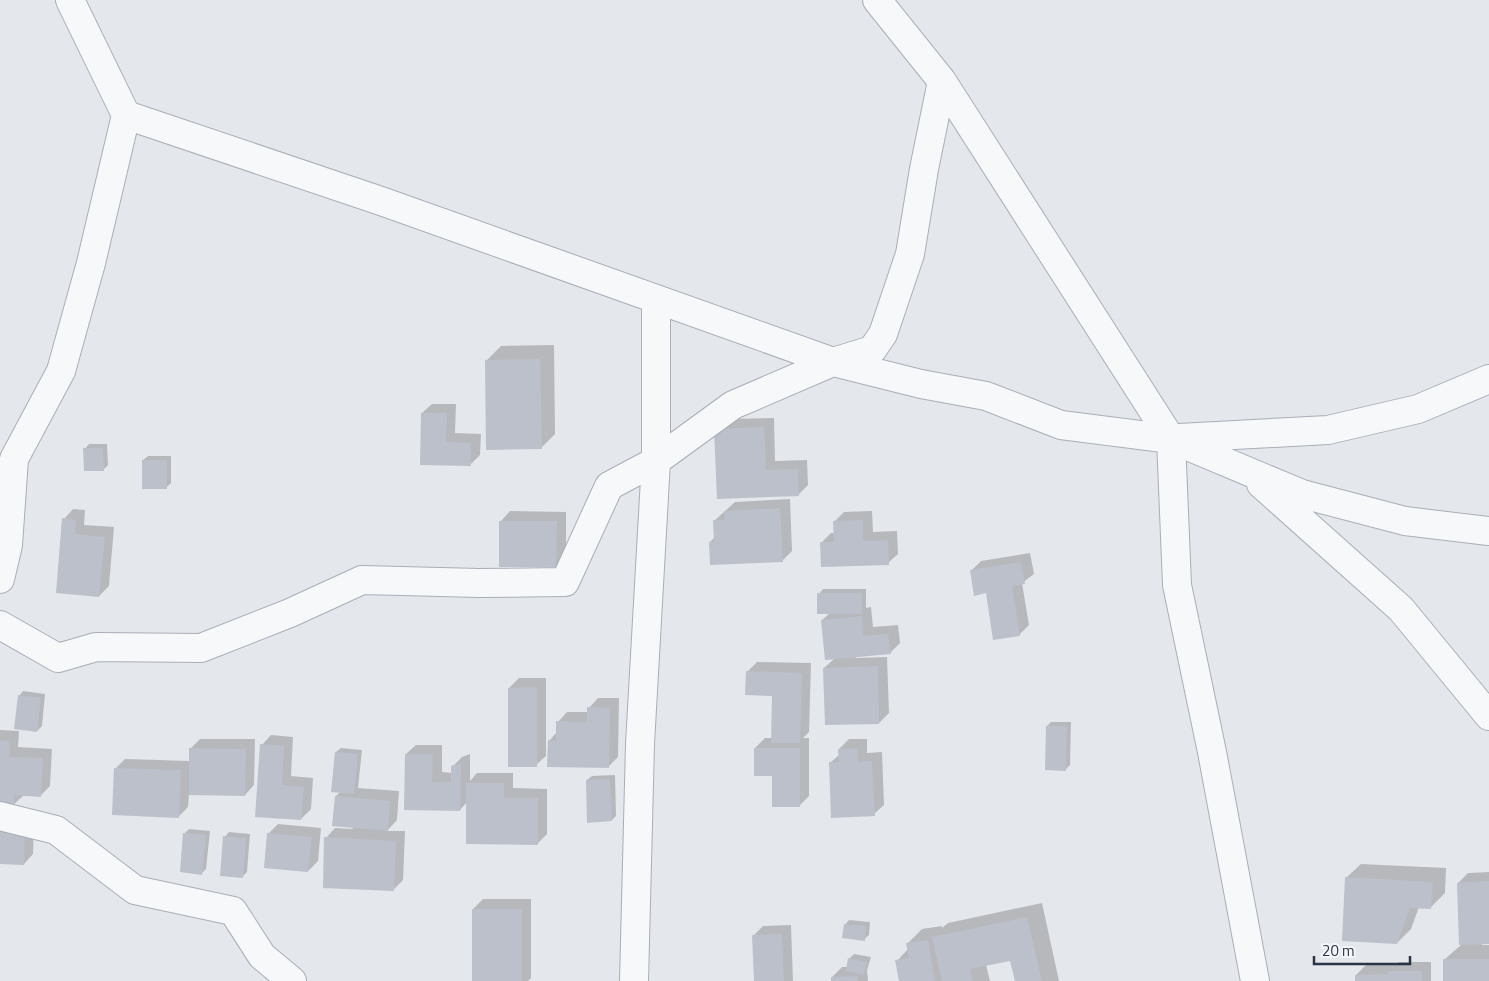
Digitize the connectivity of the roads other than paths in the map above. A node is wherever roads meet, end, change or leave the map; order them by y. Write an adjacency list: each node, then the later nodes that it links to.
1 (70, 0): 4 (street)
2 (877, 0): 3 (street)
3 (942, 82): 6 (street); 10 (street)
4 (126, 115): 5 (street); 14 (street)
5 (656, 299): 6 (street); 11 (street)
6 (833, 362): 10 (street); 11 (street)
7 (1489, 380): 9 (street)
8 (1489, 398): 9 (street)
9 (1418, 410): 10 (street)
10 (1171, 439): 12 (street); 20 (street)
11 (656, 461): 15 (street); 19 (street)
12 (1243, 468): 13 (street); 16 (street)
13 (1489, 531)
14 (0, 579)
15 (0, 625)
16 (1489, 716)
17 (0, 816): 18 (street)
18 (292, 981)
19 (634, 981)
20 (1255, 981)

